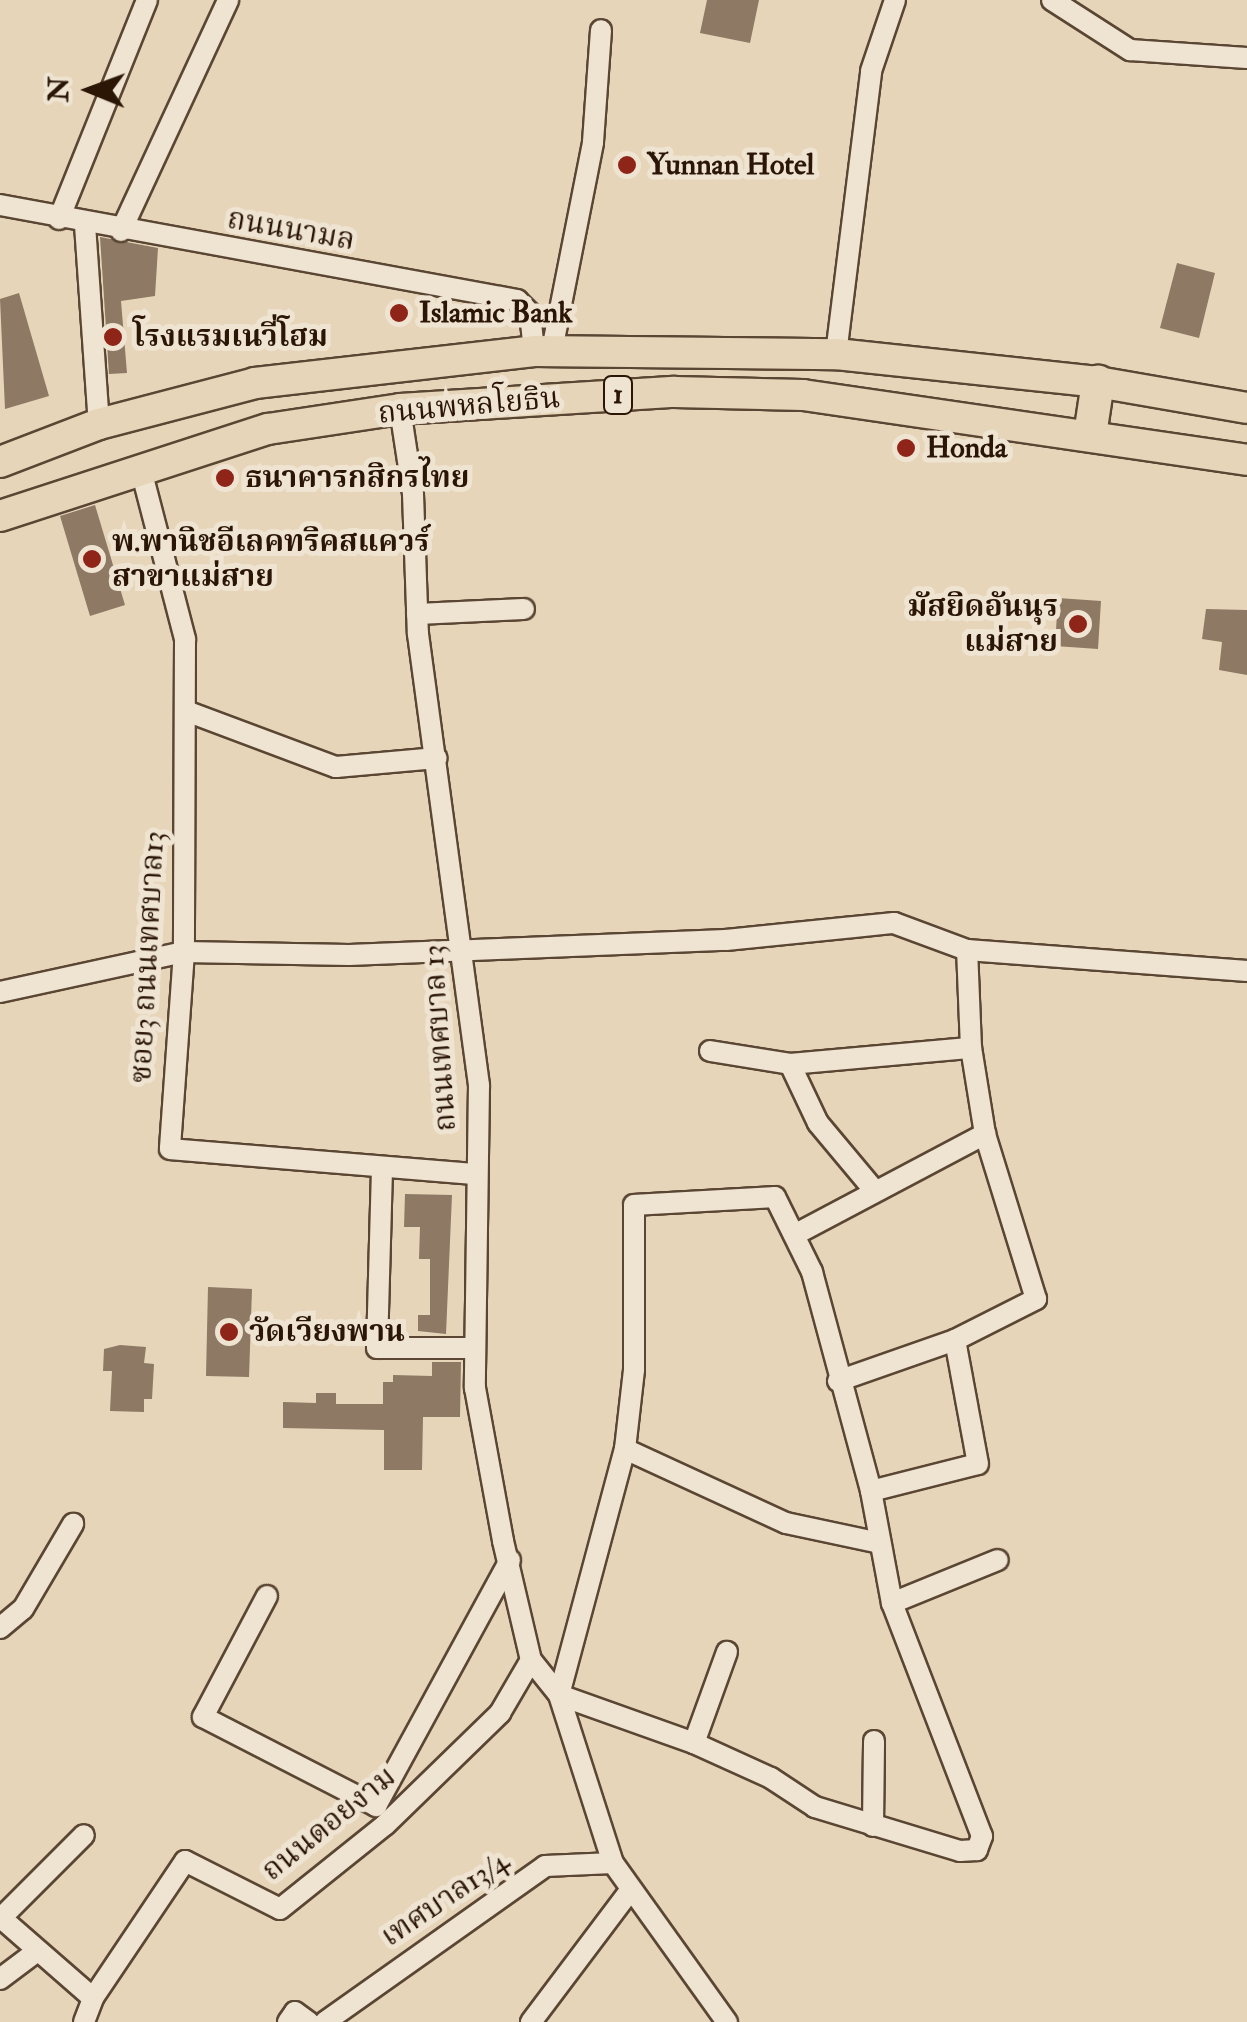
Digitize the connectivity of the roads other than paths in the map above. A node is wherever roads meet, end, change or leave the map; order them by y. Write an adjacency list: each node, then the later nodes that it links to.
1 (147, 0): 8 (street)
2 (228, 0): 10 (street)
3 (896, 0): 12 (street)
4 (1052, 0): 6 (street)
5 (601, 30): 11 (street)
6 (1247, 58)
7 (0, 205): 8 (street, ถนนนามล)
8 (59, 220): 9 (street, ถนนนามล)
9 (85, 225): 10 (street, ถนนนามล); 16 (street)
10 (121, 231): 11 (street, ถนนนามล)
11 (543, 350): 12 (main road, ถนนพหลโยธิน / 1); 16 (main road, ถนนพหลโยธิน / 1)
12 (836, 354): 13 (main road, ถนนพหลโยธิน / 1)
13 (1098, 382): 14 (main road, ถนนพหลโยธิน / 1); 17 (highway)
14 (1247, 408)
15 (400, 409): 17 (main road, ถนนพหลโยธิน / 1); 20 (main road, ถนนพหลโยธิน / 1); 23 (street, ถนนเทศบาล 13)
16 (99, 424): 19 (main road, ถนนพหลโยธิน / 1)
17 (1090, 435): 18 (main road, ถนนพหลโยธิน / 1)
18 (1247, 460)
19 (0, 462)
20 (140, 466): 21 (main road, ถนนพหลโยธิน / 1); 24 (street, ซอย3 ถนนเทศบาล13)
21 (0, 516)
22 (524, 609): 23 (street)
23 (417, 614): 25 (street, ถนนเทศบาล 13)
24 (186, 711): 25 (street); 28 (street, ซอย3 ถนนเทศบาล13)
25 (437, 758): 26 (street, ถนนเทศบาล 13)
26 (465, 947): 27 (street); 28 (street); 36 (street, ถนนเทศบาล 13)
27 (968, 950): 29 (street); 31 (street)
28 (184, 952): 30 (street); 35 (street, ซอย3 ถนนเทศบาล13)
29 (1247, 971)
30 (0, 992)
31 (971, 1048): 33 (street); 34 (street)
32 (710, 1051): 33 (street)
33 (790, 1064): 37 (street)
34 (985, 1134): 37 (street); 39 (street)
35 (382, 1168): 36 (street, ซอย3 ถนนเทศบาล13); 40 (street)
36 (476, 1174): 40 (street, ถนนเทศบาล 13)
37 (874, 1190): 38 (street)
38 (798, 1233): 41 (street); 42 (street)
39 (955, 1340): 41 (street); 43 (street)
40 (474, 1348): 46 (street, ถนนเทศบาล 13)
41 (838, 1381): 43 (street)
42 (625, 1449): 45 (street); 53 (street)
43 (871, 1490): 45 (street)
44 (73, 1524): 50 (street)
45 (880, 1543): 49 (street)
46 (510, 1560): 48 (street); 52 (street, ถนนเทศบาล 13)
47 (998, 1560): 49 (street)
48 (267, 1596)
49 (892, 1603): 56 (street)
50 (0, 1628)
51 (727, 1652): 55 (street)
52 (531, 1660): 53 (street); 63 (street, ถนนดอยงาม)
53 (560, 1695): 55 (street); 58 (street)
54 (874, 1741): 56 (street)
55 (694, 1742): 56 (street)
56 (873, 1826)
57 (84, 1835): 60 (street)
58 (613, 1862): 59 (street); 67 (street, เทศบาล13/4)
59 (628, 1892): 68 (street); 69 (street)
60 (1, 1918): 61 (street)
61 (36, 1952): 62 (street); 63 (street)
62 (0, 1979)
63 (92, 1998): 64 (street, ถนนดอยงาม)
64 (84, 2022)
65 (288, 2022): 66 (street)
66 (309, 2022)
67 (325, 2022)
68 (531, 2022)
69 (726, 2022)

